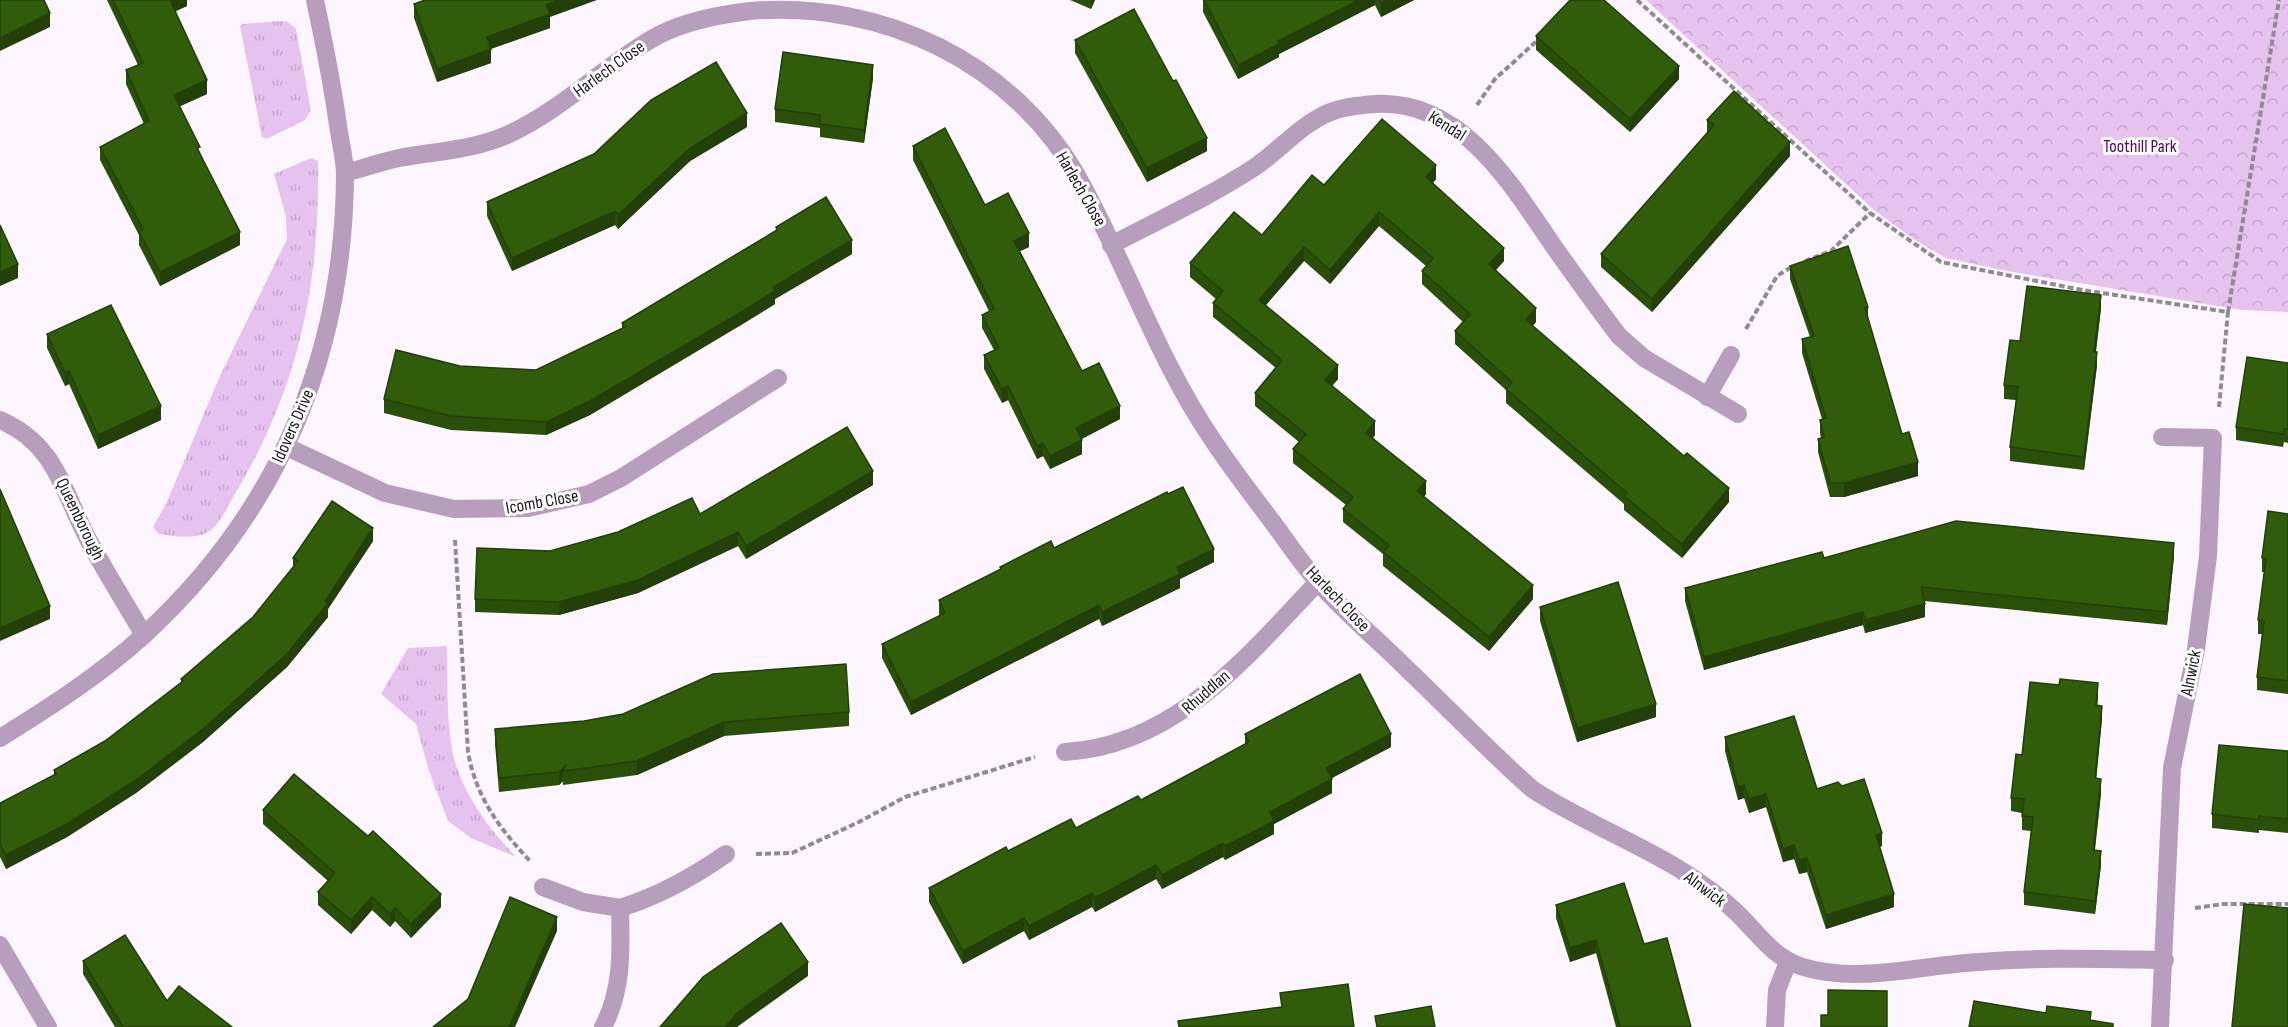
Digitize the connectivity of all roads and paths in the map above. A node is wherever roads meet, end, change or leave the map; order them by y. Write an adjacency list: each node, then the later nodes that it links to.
1 (315, 0): 7 (street, Idovers Drive)
2 (1637, 0): 8 (path)
3 (2279, 0): 10 (path)
4 (794, 3): 7 (street, Harlech Close); 9 (street, Harlech Close)
5 (1546, 32): 6 (path)
6 (1461, 132): 9 (street, Kendal); 13 (street, Kendal)
7 (345, 173): 18 (street, Idovers Drive)
8 (1870, 213): 10 (path); 11 (path)
9 (1111, 245): 20 (street, Harlech Close)
10 (2229, 312): 17 (path)
11 (1731, 355): 13 (street)
12 (777, 378): 19 (street, Icomb Close)
13 (1707, 397): 14 (street, Kendal)
14 (1738, 414)
15 (0, 420): 21 (street, Queenborough)
16 (2162, 437): 17 (street)
17 (2213, 438): 30 (street, Alnwick)
18 (287, 447): 19 (street, Icomb Close); 21 (street, Idovers Drive)
19 (454, 509): 26 (path)
20 (1318, 582): 23 (street, Rhuddlan); 24 (street, Harlech Close)
21 (144, 635): 22 (street, Idovers Drive)
22 (0, 738)
23 (1065, 752): 25 (path)
24 (1609, 831): 33 (street, Alnwick)
25 (726, 854): 29 (street)
26 (538, 869)
27 (543, 887): 29 (street)
28 (2288, 904): 30 (path)
29 (620, 908): 35 (street)
30 (2164, 911): 32 (street, Alnwick)
31 (0, 945): 34 (street)
32 (2165, 960): 33 (street, Alnwick); 37 (street, Alnwick)
33 (1788, 962): 36 (street)
34 (48, 1027)
35 (603, 1027)
36 (1775, 1027)
37 (2160, 1027)

